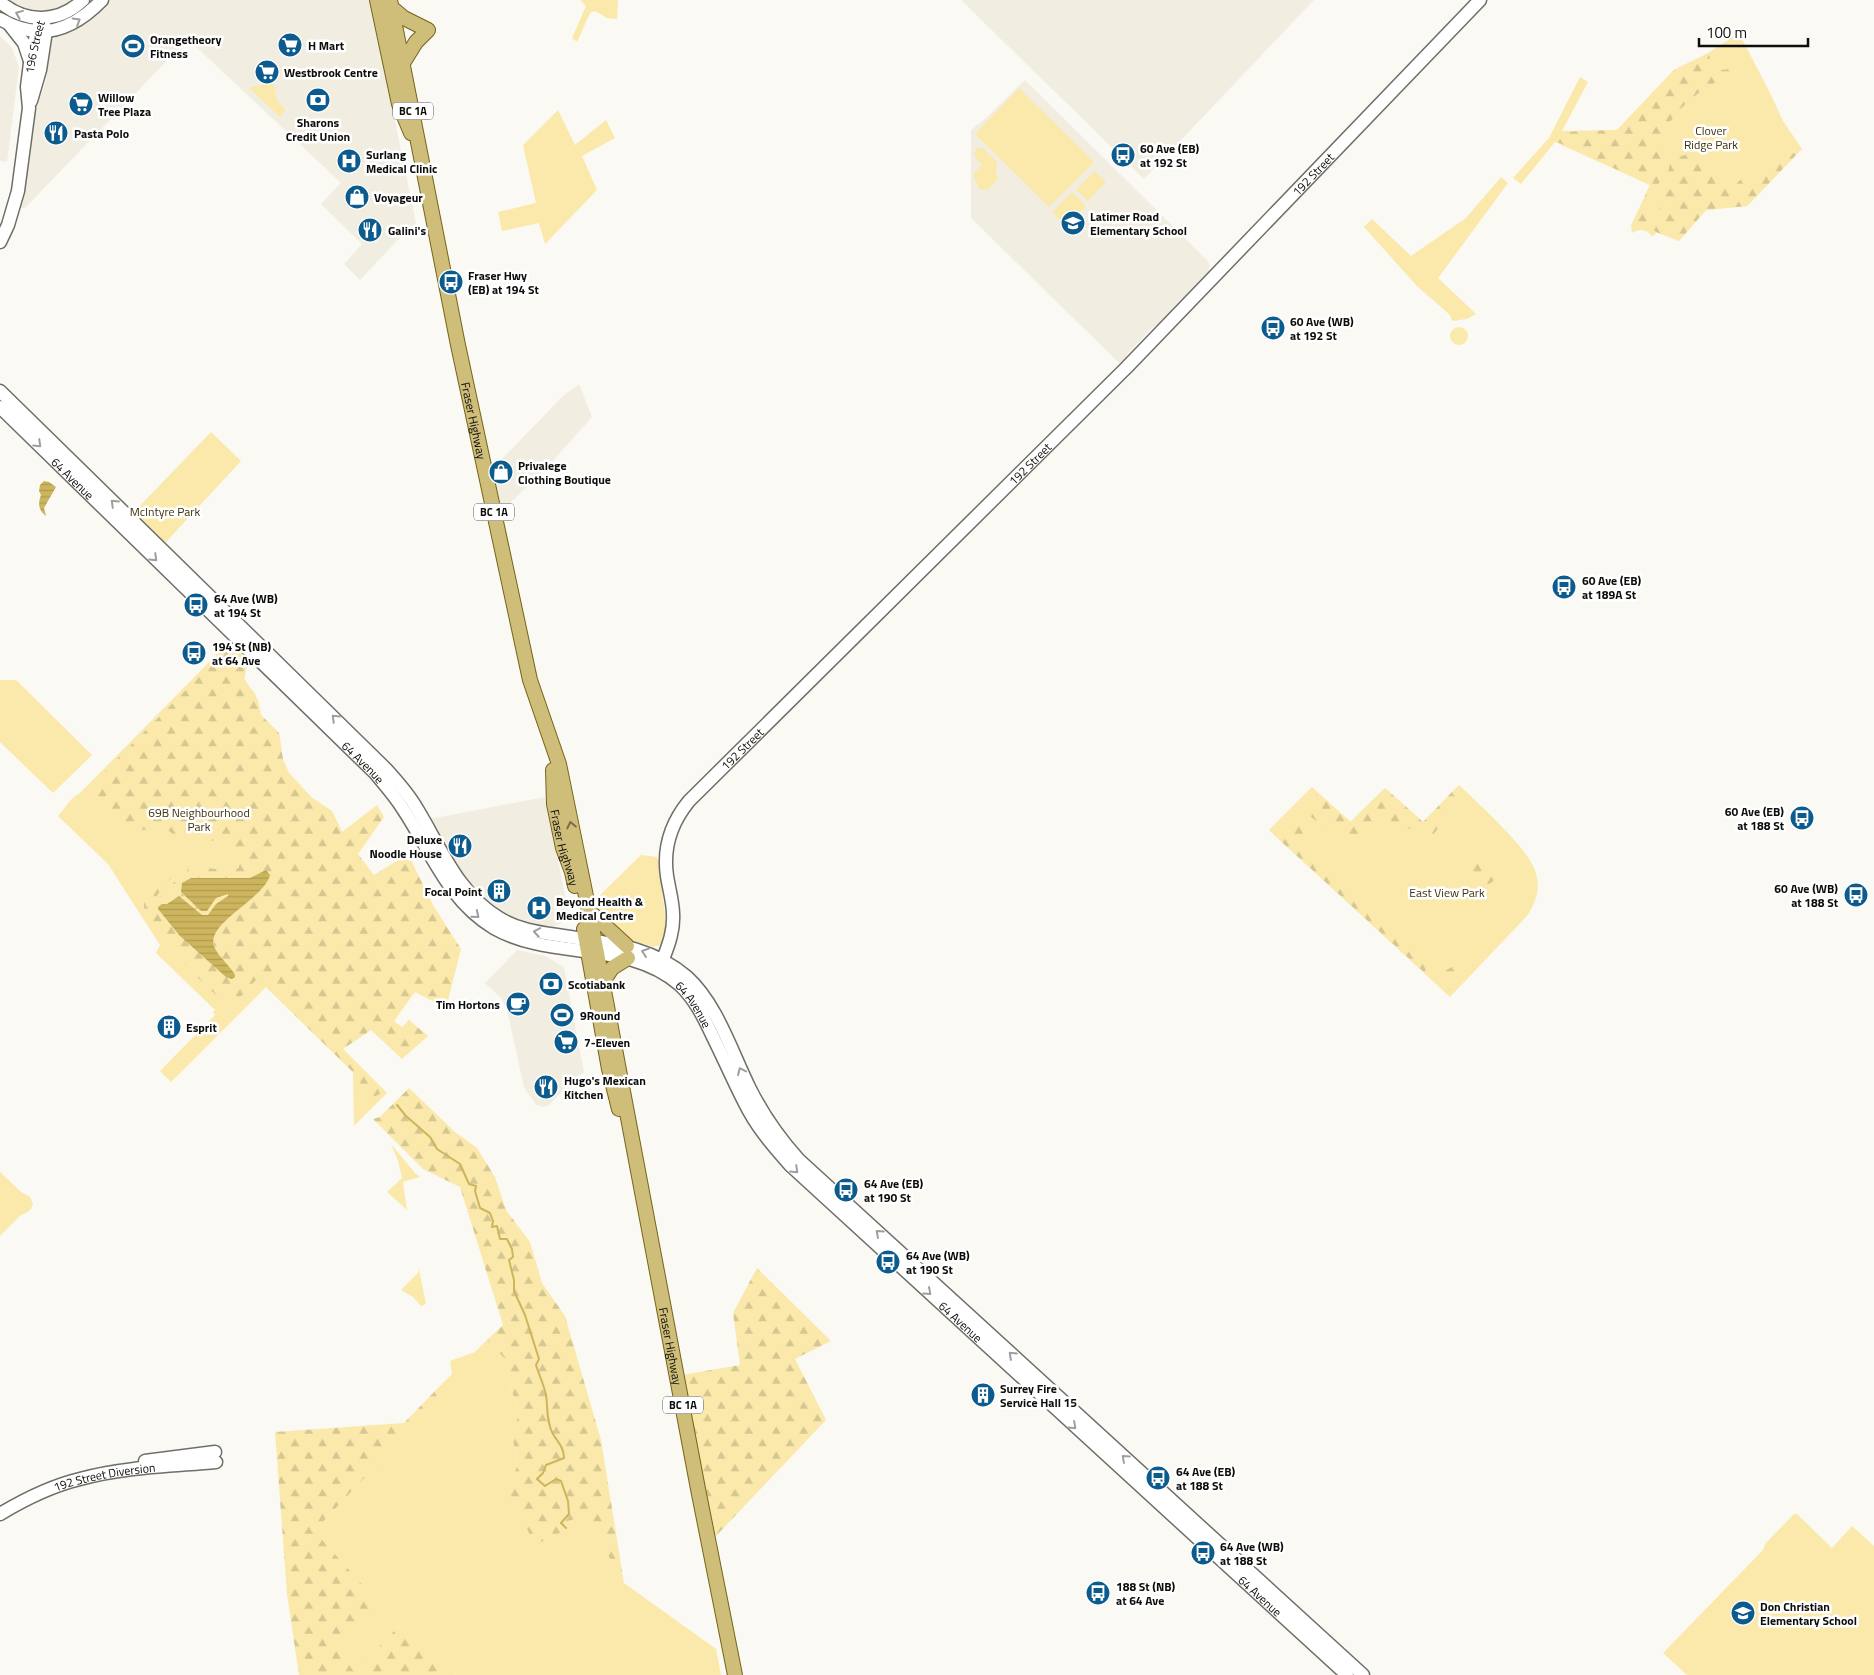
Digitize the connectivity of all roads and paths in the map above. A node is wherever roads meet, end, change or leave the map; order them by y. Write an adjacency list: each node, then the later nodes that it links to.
1 (83, 0): 7 (main road)
2 (102, 0): 9 (main road, one-way to 2)
3 (377, 0): 11 (main road, Fraser Highway / BC 1A)
4 (1480, 0): 25 (main road, 192 Street)
5 (0, 2): 7 (main road, one-way to 5)
6 (390, 4): 11 (main road, Fraser Highway / BC 1A); 11 (main road)
7 (41, 19): 9 (main road, 196 Street)
8 (5, 21): 9 (main road); 10 (main road)
9 (41, 31): 10 (main road, 196 Street); 12 (main road, 196 Street)
10 (30, 63): 12 (main road, 196 Street)
11 (397, 65): 17 (main road, Fraser Highway / BC 1A)
12 (29, 108): 13 (main road, 196 Street)
13 (0, 242)
14 (0, 391): 16 (main road, 64 Avenue)
15 (2, 408): 16 (main road); 18 (main road, 64 Avenue, one-way to 18)
16 (24, 414): 19 (main road, 64 Avenue, one-way to 16)
17 (530, 680): 22 (main road, Fraser Highway / BC 1A, one-way to 17); 23 (main road, Fraser Highway / BC 1A)
18 (394, 794): 19 (main road); 20 (main road, 64 Avenue)
19 (415, 806): 21 (main road, 64 Avenue)
20 (427, 848): 21 (main road); 23 (main road, 64 Avenue, one-way to 23)
21 (451, 868): 23 (main road, 64 Avenue, one-way to 21)
22 (589, 911): 23 (main road, Fraser Highway / BC 1A); 24 (main road)
23 (591, 946): 24 (main road, 64 Avenue); 26 (main road, Fraser Highway / BC 1A); 29 (main road, Fraser Highway / BC 1A)
24 (627, 952): 25 (main road, 64 Avenue, one-way to 24); 26 (main road); 27 (main road, 64 Avenue)
25 (663, 959): 28 (main road, 64 Avenue, one-way to 25)
26 (603, 982): 29 (main road, Fraser Highway / BC 1A)
27 (745, 1104): 28 (main road); 30 (main road, 64 Avenue, one-way to 30)
28 (786, 1146): 31 (main road, 64 Avenue, one-way to 28)
29 (636, 1160): 35 (main road, Fraser Highway / BC 1A)
30 (1025, 1381): 31 (main road); 34 (main road, 64 Avenue, one-way to 34)
31 (1042, 1383): 36 (main road, 64 Avenue, one-way to 31)
32 (0, 1504): 33 (main road, 192 Street Diversion)
33 (0, 1514)
34 (1303, 1636): 36 (main road); 39 (main road, 64 Avenue)
35 (730, 1650): 37 (main road, Fraser Highway); 38 (main road, Fraser Highway / BC 1A)
36 (1347, 1660): 40 (main road)
37 (730, 1675)
38 (735, 1675)
39 (1346, 1675)
40 (1363, 1675)

